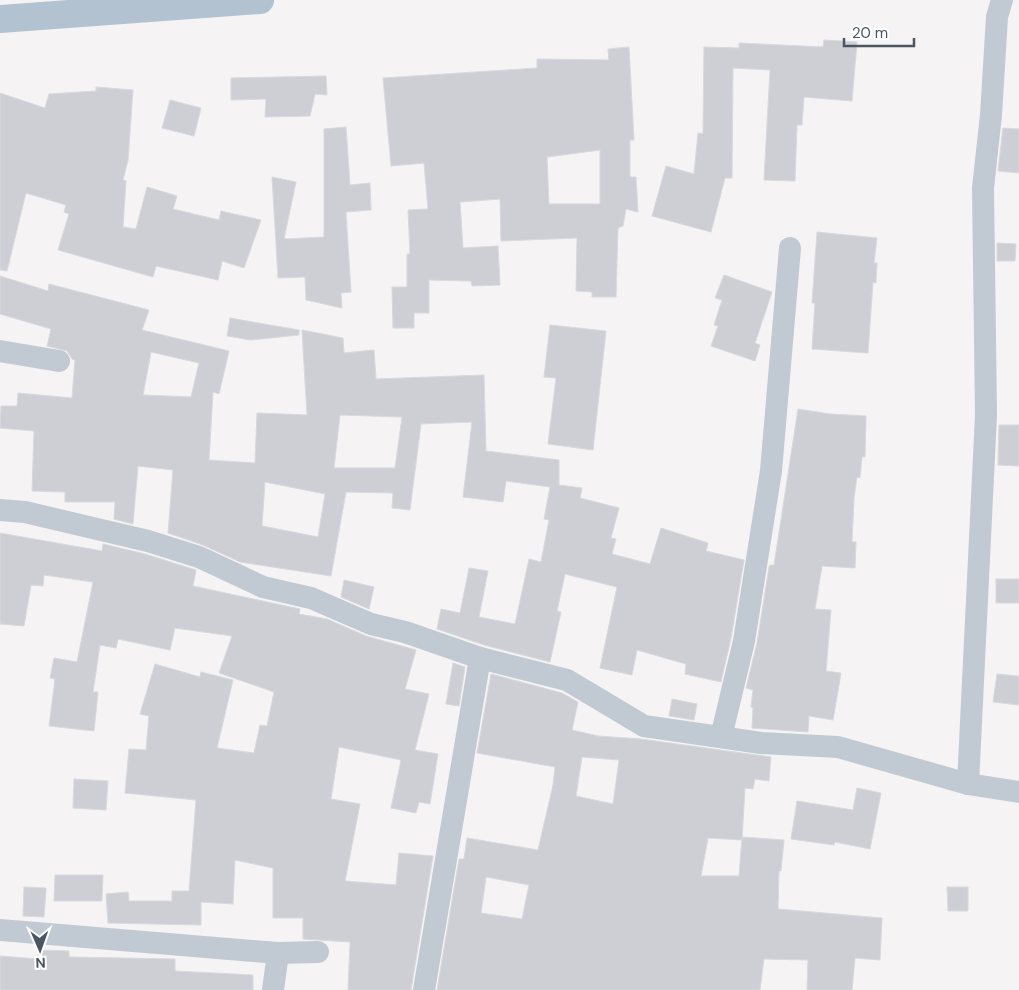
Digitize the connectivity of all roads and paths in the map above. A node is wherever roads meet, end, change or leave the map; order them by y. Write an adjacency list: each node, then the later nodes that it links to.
1 (260, 0): 3 (main road)
2 (1002, 0): 10 (street)
3 (0, 19)
4 (790, 248): 9 (street)
5 (0, 351): 6 (street)
6 (59, 361)
7 (0, 510): 8 (street)
8 (480, 658): 9 (street); 16 (street)
9 (721, 737): 10 (street)
10 (968, 784): 11 (street)
11 (1019, 792)
12 (0, 930): 14 (street)
13 (318, 952): 14 (street)
14 (278, 953): 15 (street)
15 (273, 990)
16 (424, 990)

